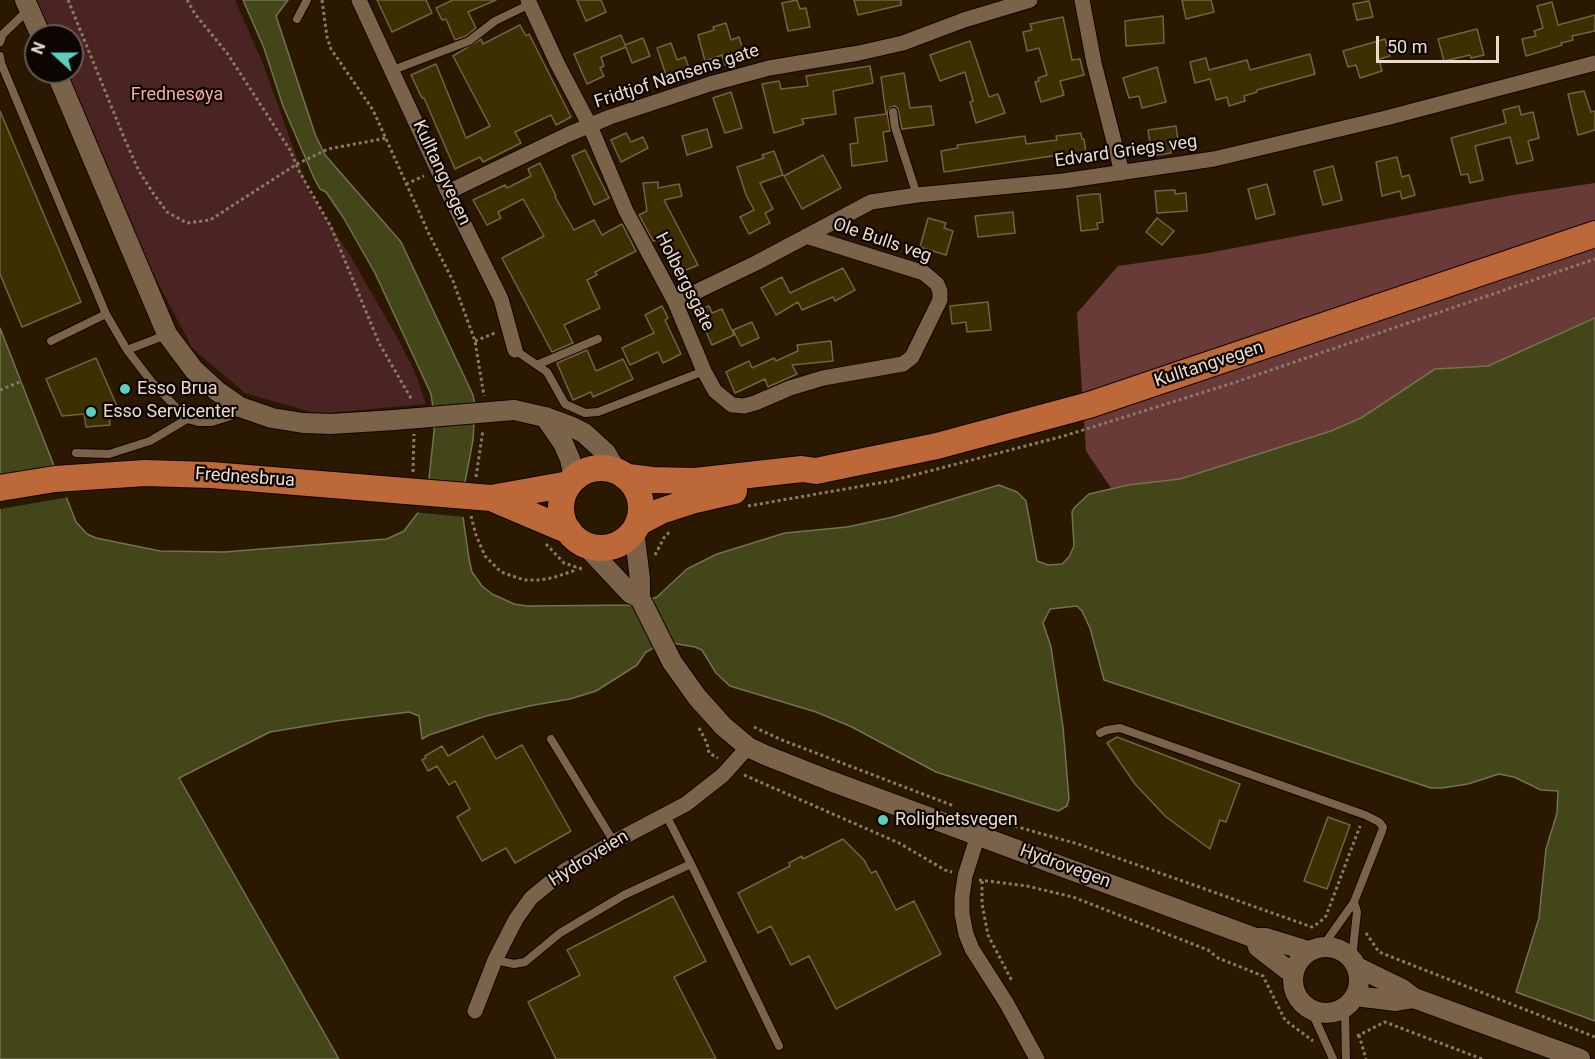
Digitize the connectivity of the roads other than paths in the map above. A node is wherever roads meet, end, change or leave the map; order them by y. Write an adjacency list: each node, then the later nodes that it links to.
1 (307, 0): 7 (lane)
2 (359, 0): 13 (street, Kulltangvegen)
3 (1030, 0): 16 (street, Fridtjof Nansens gate)
4 (1082, 0): 17 (street)
5 (529, 2): 13 (lane); 16 (street, Holbergsgate)
6 (27, 5): 8 (street); 9 (lane)
7 (297, 19)
8 (35, 24)
9 (0, 42)
10 (0, 56): 11 (lane)
11 (0, 63): 23 (lane)
12 (1595, 63): 17 (street, Edvard Griegs veg)
13 (393, 70): 18 (street, Kulltangvegen)
14 (61, 84): 24 (street)
15 (893, 112): 19 (lane)
16 (590, 126): 18 (street, Fridtjof Nansens gate); 22 (street, Holbergsgate)
17 (1122, 173): 19 (street, Edvard Griegs veg)
18 (448, 192): 28 (street, Kulltangvegen)
19 (916, 195): 21 (street, Edvard Griegs veg)
20 (1595, 234): 36 (highway, Kulltangvegen)
21 (806, 236): 22 (street, Edvard Griegs veg); 29 (street, Ole Bulls veg)
22 (675, 302): 31 (street, Holbergsgate)
23 (106, 314): 26 (lane); 27 (lane)
24 (167, 334): 27 (lane); 32 (street)
25 (598, 339): 30 (lane)
26 (51, 342)
27 (127, 350): 34 (lane)
28 (515, 350): 30 (lane)
29 (912, 357): 31 (street, Holbergsgate)
30 (539, 364): 31 (lane)
31 (704, 371)
32 (240, 407): 33 (street, bridge); 34 (lane)
33 (544, 417): 37 (street); 38 (street)
34 (187, 419): 35 (lane)
35 (76, 453)
36 (816, 471): 37 (highway, Kulltangvegen); 41 (highway, Kulltangvegen)
37 (622, 473): 38 (highway); 41 (highway)
38 (572, 481): 40 (highway); 42 (highway)
39 (0, 488): 40 (highway, Frednesbrua, bridge)
40 (491, 498): 42 (highway)
41 (636, 527): 42 (highway); 43 (street)
42 (577, 538): 43 (street)
43 (640, 598): 46 (street, Hydrovegen)
44 (1100, 733): 51 (lane)
45 (551, 740): 49 (lane)
46 (748, 747): 47 (street, Hydroveien); 48 (street, Hydrovegen)
47 (666, 815): 49 (street, Hydroveien); 50 (lane)
48 (978, 835): 52 (street, Hydrovegen); 62 (street)
49 (614, 842): 54 (street, Hydroveien)
50 (691, 864): 54 (lane); 61 (lane)
51 (1354, 902): 53 (lane); 55 (lane)
52 (1255, 938): 53 (street, Hydrovegen); 56 (street, Hydrovegen)
53 (1315, 949): 55 (street); 56 (street)
54 (495, 960): 60 (street, Hydroveien)
55 (1355, 963): 57 (street); 58 (street)
56 (1293, 974): 59 (street)
57 (1414, 998): 58 (street); 65 (street)
58 (1350, 1002): 59 (street); 64 (lane)
59 (1311, 1010): 63 (lane)
60 (475, 1011)
61 (779, 1046)
62 (1037, 1059)
63 (1334, 1059)
64 (1346, 1059)
65 (1580, 1059)

